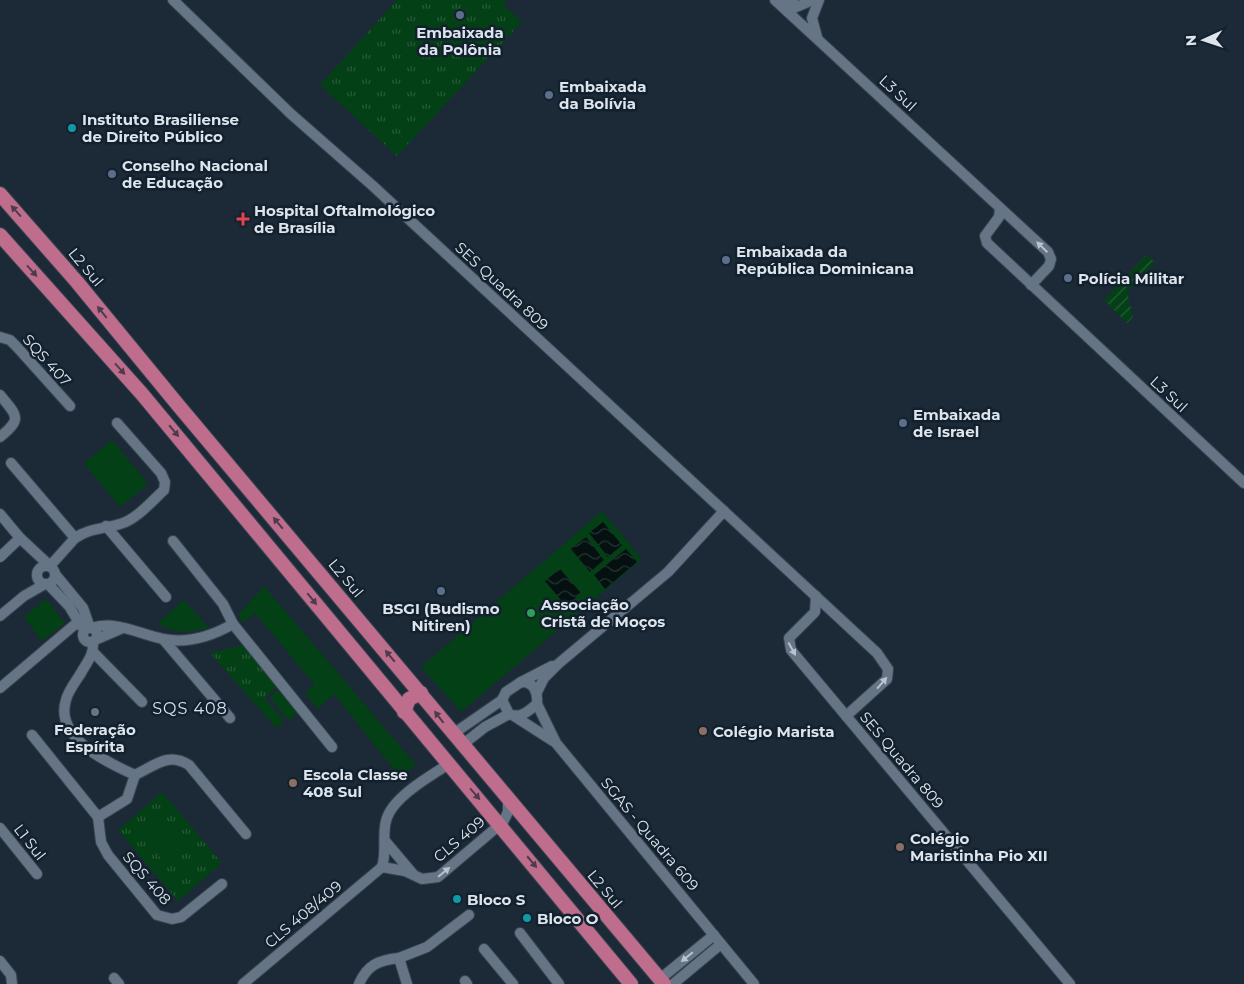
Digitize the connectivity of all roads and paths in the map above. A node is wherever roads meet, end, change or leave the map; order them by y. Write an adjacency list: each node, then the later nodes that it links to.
1 (173, 0): 23 (street, SES Quadra 809)
2 (793, 0): 5 (street)
3 (813, 0): 6 (street)
4 (819, 0): 7 (street)
5 (777, 2): 6 (street, L3 Sul)
6 (787, 12): 7 (street, L3 Sul)
7 (818, 40): 9 (street, L3 Sul)
8 (0, 194): 13 (main road, L2 Sul, one-way to 8)
9 (1002, 213): 11 (street, L3 Sul); 11 (street, L3 Sul, one-way to 9)
10 (0, 234): 14 (main road, one-way to 14)
11 (1031, 285): 22 (street, L3 Sul)
12 (0, 337): 17 (street, SQS 407)
13 (158, 380): 14 (main road); 16 (main road, L2 Sul)
14 (142, 394): 18 (main road)
15 (0, 395): 20 (street)
16 (173, 399): 18 (main road); 29 (main road, L2 Sul, one-way to 16)
17 (70, 406)
18 (158, 413): 31 (main road, one-way to 31)
19 (117, 423): 25 (street)
20 (0, 437)
21 (11, 463): 26 (street)
22 (1244, 483)
23 (724, 511): 38 (street, SES Quadra 809); 49 (street)
24 (0, 514): 27 (street)
25 (106, 526): 26 (street); 39 (street)
26 (75, 538): 33 (street)
27 (22, 541): 30 (street); 33 (street); 34 (street)
28 (173, 541): 44 (street)
29 (295, 542): 31 (main road); 32 (main road, L2 Sul)
30 (0, 557)
31 (278, 557): 35 (main road)
32 (310, 560): 35 (main road); 50 (main road, L2 Sul, one-way to 32)
33 (53, 570): 34 (street); 36 (street); 40 (street)
34 (38, 572): 36 (street); 37 (street)
35 (296, 578): 53 (main road, one-way to 53)
36 (46, 584): 37 (street); 40 (street)
37 (24, 596): 43 (street)
38 (816, 596): 41 (street); 42 (street, SES Quadra 809)
39 (166, 598)
40 (71, 601): 45 (street)
41 (814, 612): 42 (street); 61 (street, SES Quadra 809, one-way to 61)
42 (834, 612): 61 (street, SES Quadra 809, one-way to 42)
43 (0, 616)
44 (233, 624): 47 (street); 67 (street)
45 (86, 627): 46 (street); 48 (street); 52 (street)
46 (123, 628): 47 (street); 48 (street)
47 (163, 639): 62 (street)
48 (92, 644): 57 (street); 69 (street)
49 (558, 664): 51 (street); 54 (street)
50 (406, 675): 53 (main road); 55 (main road, L2 Sul)
51 (521, 682): 54 (street); 56 (street)
52 (0, 688)
53 (384, 688): 59 (main road)
54 (536, 692): 58 (street)
55 (420, 693): 59 (main road); 64 (main road, L2 Sul, one-way to 55)
56 (502, 700): 60 (street); 64 (street)
57 (142, 702)
58 (537, 704): 60 (street); 65 (street, SGAS - Quadra 609)
59 (404, 712): 68 (main road)
60 (512, 715): 65 (street, SGAS - Quadra 609); 66 (street)
61 (846, 716): 98 (street, SES Quadra 809)
62 (230, 718)
63 (32, 734): 71 (street, SQS 408)
64 (453, 734): 66 (main road, L2 Sul)
65 (556, 743): 84 (street, SGAS - Quadra 609)
66 (462, 746): 70 (main road, L2 Sul)
67 (332, 747)
68 (449, 764): 72 (main road, one-way to 72); 75 (street)
69 (135, 775): 71 (street); 74 (street)
70 (508, 799): 72 (street, CLS 409); 79 (main road, L2 Sul)
71 (98, 817): 80 (street, SQS 408)
72 (500, 824): 78 (street, CLS 409, one-way to 72); 81 (main road, one-way to 81)
73 (0, 828): 77 (street, L1 Sul)
74 (246, 834)
75 (386, 842): 76 (street); 78 (street)
76 (382, 867): 78 (street, CLS 409); 91 (street, CLS 408/409)
77 (37, 874)
78 (414, 876)
79 (578, 882): 81 (main road); 89 (main road, L2 Sul)
80 (222, 884)
81 (559, 895): 96 (main road)
82 (469, 915): 87 (street)
83 (520, 933): 95 (street)
84 (714, 935): 85 (street, SGAS - Quadra 609); 89 (street, one-way to 89)
85 (721, 944): 89 (street); 97 (street, SGAS - Quadra 609)
86 (484, 949): 94 (street)
87 (399, 958): 92 (street); 93 (street)
88 (0, 961): 90 (street)
89 (666, 982)
90 (12, 984)
91 (243, 984)
92 (359, 984)
93 (408, 984)
94 (513, 984)
95 (559, 984)
96 (630, 984)
97 (754, 984)
98 (1070, 984)

